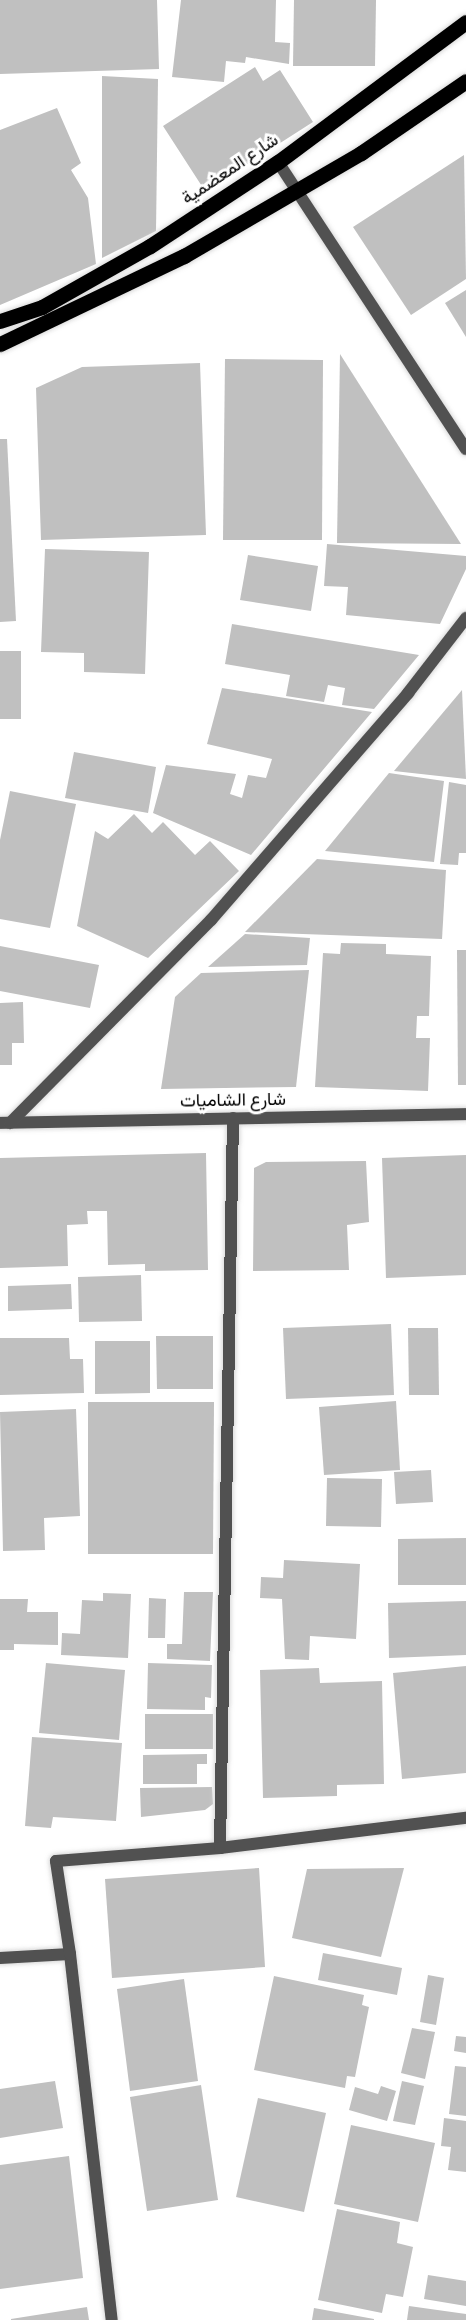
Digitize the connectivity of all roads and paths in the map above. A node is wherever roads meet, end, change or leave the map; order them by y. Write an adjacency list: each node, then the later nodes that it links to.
1 (466, 22): 3 (main road, شارع المعضمية)
2 (466, 81): 4 (main road)
3 (278, 162): 4 (street); 5 (main road, شارع المعضمية)
4 (299, 191): 6 (main road); 7 (street)
5 (0, 321)
6 (0, 344)
7 (466, 449)
8 (466, 618): 11 (street)
9 (466, 1114): 10 (street, شارع الشاميات)
10 (233, 1118): 11 (street, شارع الشاميات); 13 (street)
11 (5, 1123)
12 (466, 1818): 13 (street)
13 (220, 1848): 14 (street)
14 (70, 1954): 15 (street); 16 (street)
15 (0, 1958)
16 (112, 2320)

